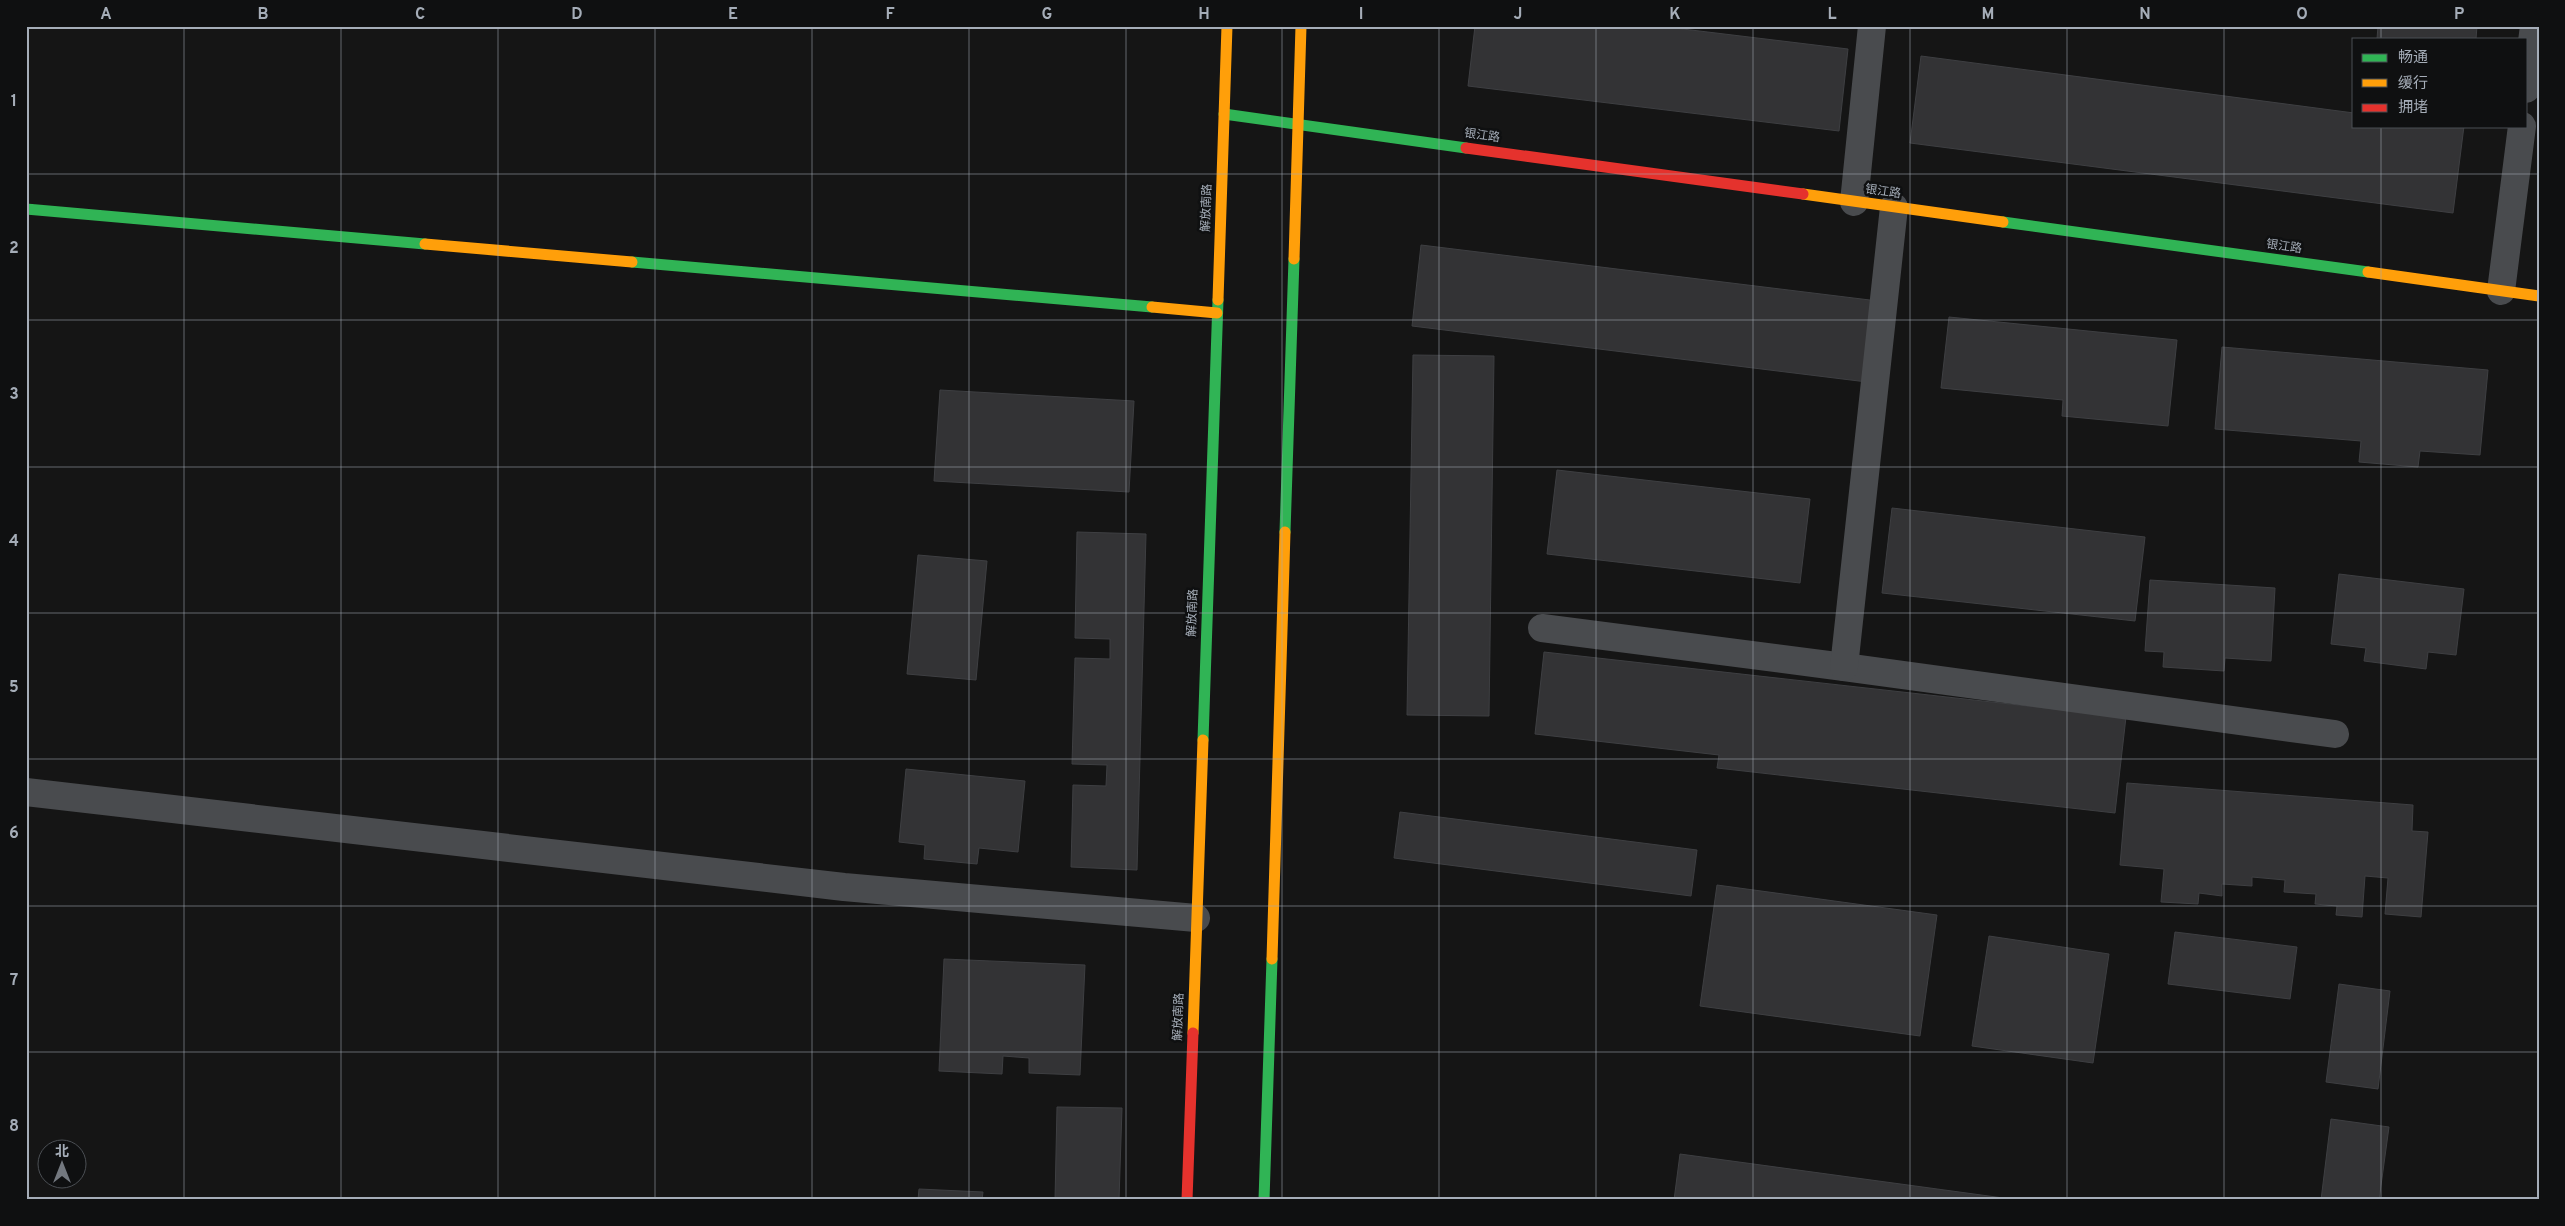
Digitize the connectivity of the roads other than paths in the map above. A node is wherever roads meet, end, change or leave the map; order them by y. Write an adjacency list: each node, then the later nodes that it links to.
1 (1227, 26): 6 (street, 解放南路)
2 (1300, 26): 7 (street)
3 (1872, 26): 9 (street)
4 (2534, 26): 5 (street)
5 (2528, 73)
6 (1224, 114): 7 (street, 银江路); 14 (street, 解放南路)
7 (1298, 125): 9 (street, 银江路); 21 (street)
8 (2522, 128): 12 (street)
9 (1854, 202): 10 (street, 银江路)
10 (1894, 207): 12 (street, 银江路); 16 (street)
11 (26, 209): 14 (street)
12 (2501, 291): 13 (street, 银江路)
13 (2539, 296)
14 (1217, 312): 19 (street, 解放南路)
15 (1542, 628): 16 (street)
16 (1844, 666): 17 (street)
17 (2335, 734)
18 (26, 792): 19 (street)
19 (1196, 918): 20 (street, 解放南路)
20 (1187, 1200)
21 (1264, 1200)

